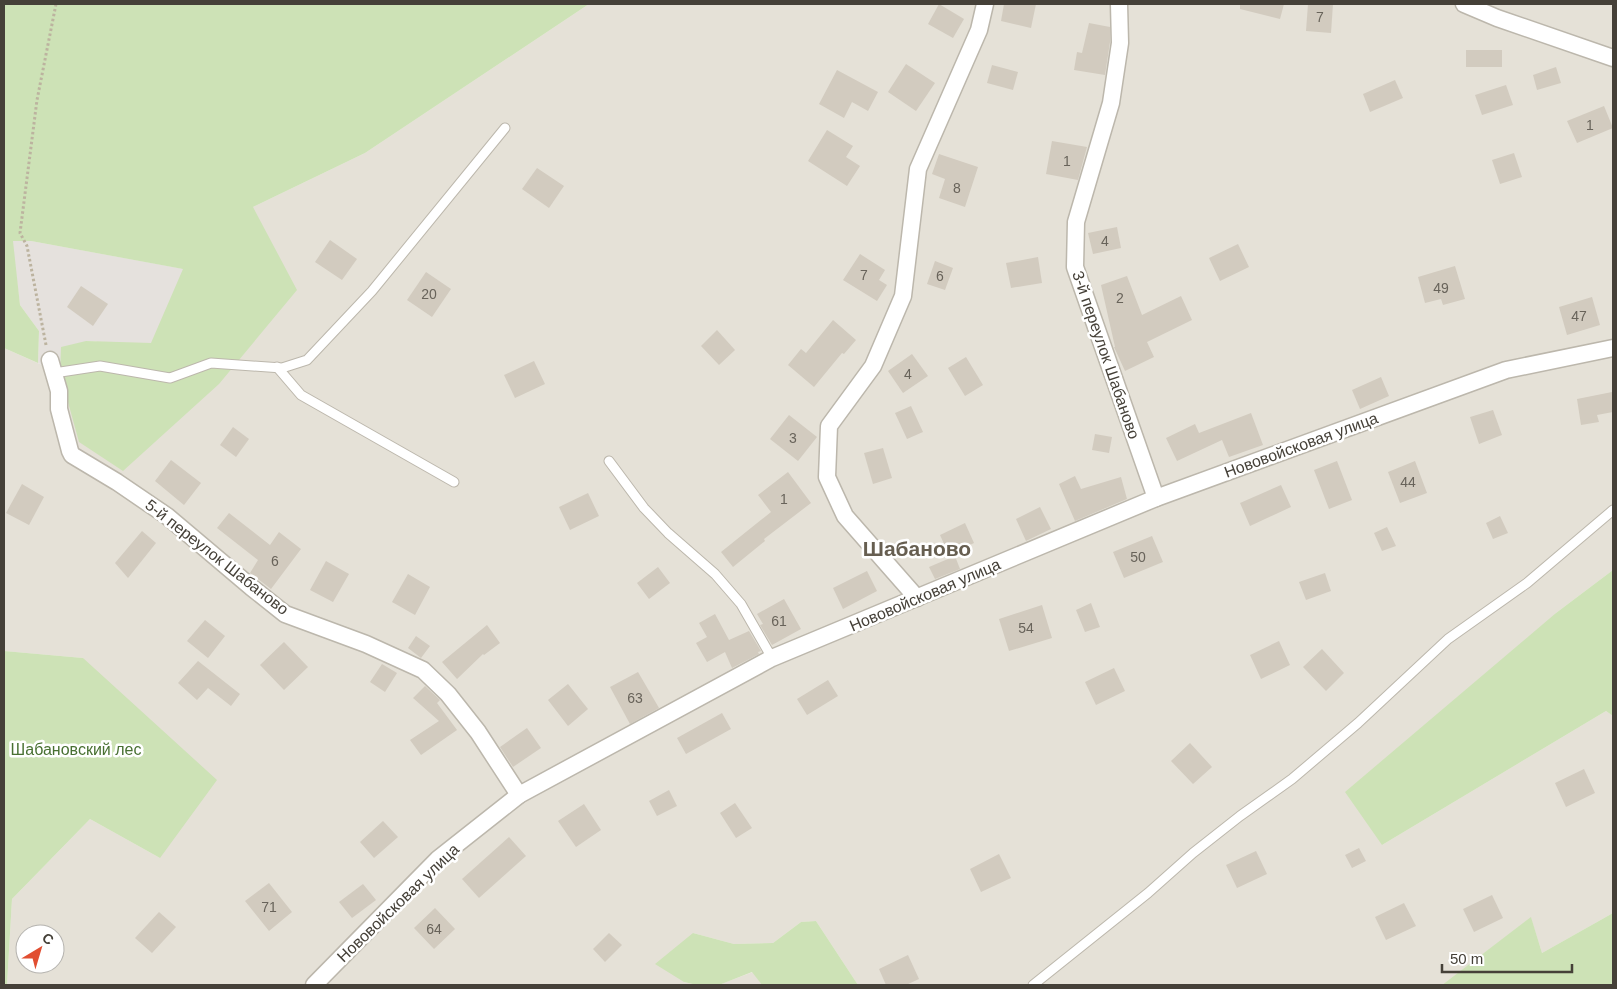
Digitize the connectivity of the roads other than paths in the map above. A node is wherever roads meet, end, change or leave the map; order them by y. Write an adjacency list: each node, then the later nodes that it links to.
1 (985, 4): 13 (street)
2 (1119, 4): 11 (street, 3-й переулок Шабаново)
3 (1464, 4): 4 (street)
4 (1613, 58)
5 (505, 128): 8 (lane)
6 (1613, 348): 11 (street, Нововойсковая улица)
7 (52, 367): 8 (lane); 15 (street, 5-й переулок Шабаново)
8 (277, 367): 10 (lane)
9 (609, 461): 14 (lane)
10 (454, 482)
11 (1156, 498): 13 (street, Нововойсковая улица)
12 (1613, 510): 17 (lane)
13 (917, 598): 14 (street, Нововойсковая улица)
14 (772, 658): 15 (street, Нововойсковая улица)
15 (519, 795): 16 (street, Нововойсковая улица)
16 (314, 985)
17 (1033, 985)

